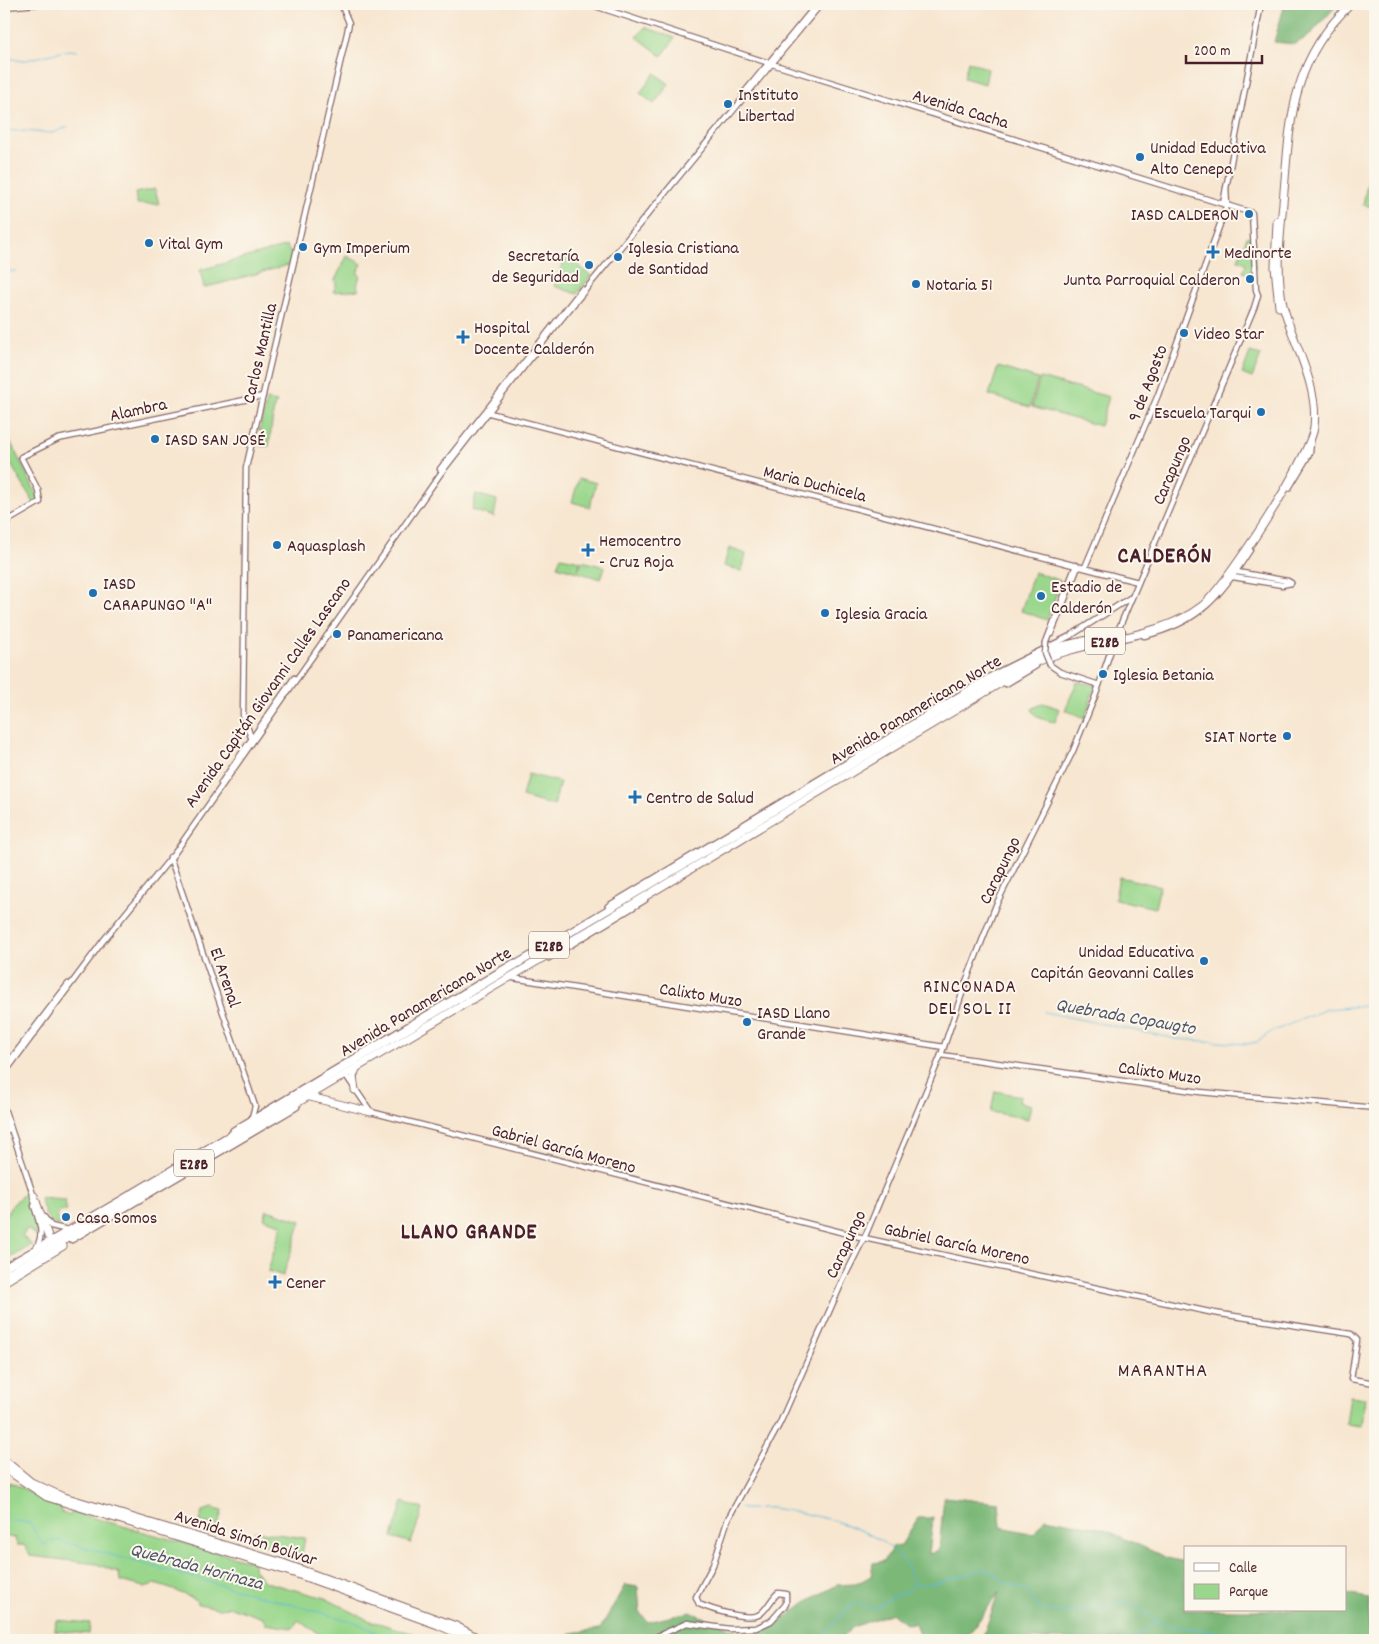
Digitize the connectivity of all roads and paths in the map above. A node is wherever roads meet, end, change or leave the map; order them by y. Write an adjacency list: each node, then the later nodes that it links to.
1 (38, 4): 9 (street)
2 (342, 4): 13 (street, Carlos Mantilla)
3 (589, 4): 10 (street, Avenida Cacha)
4 (817, 4): 10 (street, Avenida Capitán Giovanni Calles Lascano)
5 (821, 4): 10 (street)
6 (1261, 4): 11 (street)
7 (1346, 4): 23 (highway, Avenida Panamericana Norte / E28B)
8 (1351, 4): 15 (highway, Avenida Panamericana Norte / E28B)
9 (4, 7)
10 (770, 63): 11 (street, Avenida Cacha); 14 (street, Avenida Capitán Giovanni Calles Lascano)
11 (1225, 205): 12 (street, Avenida Cacha); 18 (street, 9 de Agosto)
12 (1256, 290): 21 (street, Carapungo)
13 (263, 396): 16 (street, Alambra); 32 (street, Carlos Mantilla)
14 (487, 412): 17 (street, Maria Duchicela); 32 (street, Avenida Capitán Giovanni Calles Lascano)
15 (1311, 440): 19 (street, Avenida Panamericana Norte); 31 (highway, Avenida Panamericana Norte / E28B)
16 (4, 523)
17 (1078, 565): 18 (street, Maria Duchicela); 27 (street, bridge)
18 (1085, 567): 21 (street, Maria Duchicela)
19 (1237, 572): 20 (street, Avenida Panamericana Norte); 20 (street)
20 (1233, 577): 24 (street, Avenida Panamericana Norte)
21 (1138, 582): 22 (street, Carapungo)
22 (1130, 598): 23 (street, Carapungo); 30 (street, Avenida Panamericana Norte)
23 (1117, 633): 30 (highway, Avenida Panamericana Norte / E28B)
24 (1118, 642): 25 (street, Avenida Panamericana Norte); 26 (street, Carapungo)
25 (1107, 644): 26 (street); 31 (street, Avenida Panamericana Norte)
26 (1110, 650): 28 (street, Carapungo)
27 (1052, 665): 28 (street); 29 (street)
28 (1100, 678): 29 (street, Carapungo)
29 (1099, 685): 42 (street, Carapungo)
30 (972, 691): 33 (highway, Avenida Panamericana Norte / E28B); 35 (street, Avenida Panamericana Norte)
31 (968, 704): 33 (highway, Avenida Panamericana Norte / E28B); 34 (street, Avenida Panamericana Norte)
32 (252, 741): 36 (street, Avenida Capitán Giovanni Calles Lascano)
33 (846, 771): 34 (highway, Avenida Panamericana Norte / E28B); 35 (highway, Avenida Panamericana Norte / E28B)
34 (808, 799): 37 (highway, Avenida Panamericana Norte / E28B); 39 (street, Avenida Panamericana Norte)
35 (778, 806): 37 (highway, Avenida Panamericana Norte / E28B); 38 (street, Avenida Panamericana Norte)
36 (170, 858): 44 (street, Avenida Capitán Giovanni Calles Lascano); 46 (street, Avenida Capitán Giovanni Calles Lascano); 50 (street, El Arenal)
37 (668, 878): 38 (highway, Avenida Panamericana Norte / E28B); 40 (highway, Avenida Panamericana Norte / E28B)
38 (541, 948): 41 (highway, Avenida Panamericana Norte / E28B)
39 (513, 978): 40 (street, Avenida Panamericana Norte); 42 (street, Calixto Muzo)
40 (480, 995): 41 (highway, Avenida Panamericana Norte / E28B); 45 (street, Avenida Panamericana Norte)
41 (432, 1015): 45 (highway, Avenida Panamericana Norte / E28B); 47 (highway, Avenida Panamericana Norte / E28B); 49 (street, Avenida Panamericana Norte)
42 (944, 1047): 43 (street, Carapungo)
43 (941, 1055): 53 (street, Calixto Muzo); 62 (street, Carapungo)
44 (4, 1068)
45 (356, 1069): 47 (highway, Avenida Panamericana Norte / E28B); 48 (highway)
46 (4, 1074)
47 (341, 1075): 48 (street); 49 (highway, Avenida Panamericana Norte / E28B)
48 (355, 1090): 51 (street)
49 (307, 1092): 51 (highway); 54 (highway, Avenida Panamericana Norte / E28B); 59 (highway, Avenida Panamericana Norte / E28B); 63 (street, Avenida Panamericana Norte)
50 (255, 1106): 54 (street); 57 (street)
51 (363, 1107): 55 (highway)
52 (4, 1108): 58 (street)
53 (1375, 1108)
54 (269, 1110): 57 (highway, Avenida Panamericana Norte / E28B)
55 (372, 1112): 62 (street, Gabriel García Moreno)
56 (4, 1118): 64 (street)
57 (250, 1121): 60 (highway, Avenida Panamericana Norte / E28B)
58 (34, 1196): 60 (street); 61 (highway)
59 (84, 1229): 63 (highway); 67 (highway, Avenida Panamericana Norte / E28B)
60 (68, 1230): 64 (highway, Avenida Panamericana Norte / E28B)
61 (48, 1236)
62 (864, 1238): 68 (street, Gabriel García Moreno); 73 (street, Carapungo)
63 (72, 1240): 67 (highway)
64 (35, 1250): 66 (highway, Avenida Panamericana Norte / E28B)
65 (35, 1261): 67 (highway)
66 (4, 1268)
67 (4, 1279)
68 (1375, 1383)
69 (4, 1460): 72 (highway, Avenida Simón Bolívar)
70 (4, 1468): 71 (highway, Avenida Simón Bolívar)
71 (472, 1640)
72 (482, 1640)
73 (649, 1640)

